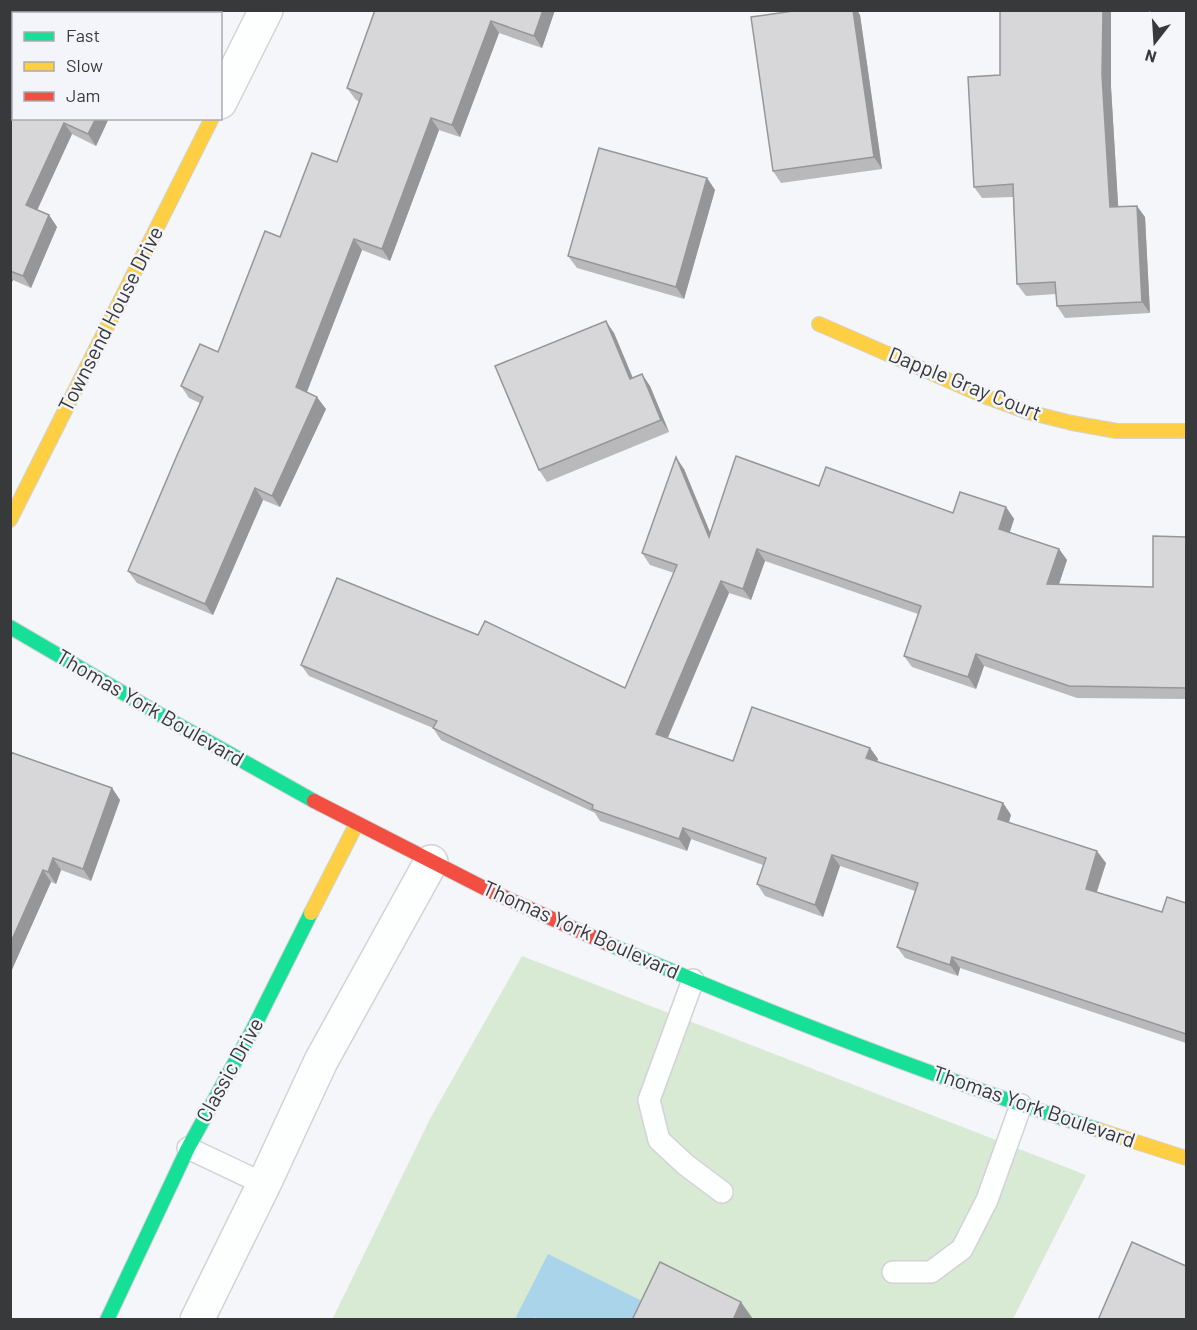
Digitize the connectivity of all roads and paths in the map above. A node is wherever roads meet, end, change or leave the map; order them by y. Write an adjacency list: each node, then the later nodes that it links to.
1 (266, 10): 2 (street)
2 (222, 98)
3 (211, 120): 6 (street, Townsend House Drive)
4 (819, 324): 5 (street, Dapple Gray Court)
5 (1186, 431)
6 (10, 520)
7 (10, 627): 8 (street, Thomas York Boulevard)
8 (357, 823): 9 (street, Thomas York Boulevard); 12 (street, Classic Drive)
9 (431, 862): 10 (street, Thomas York Boulevard); 14 (street)
10 (693, 980): 11 (street, Thomas York Boulevard); 15 (lane)
11 (1021, 1105): 13 (street, Thomas York Boulevard); 16 (lane)
12 (188, 1148): 14 (lane); 17 (street, Classic Drive)
13 (1186, 1158)
14 (264, 1184): 18 (street)
15 (722, 1192)
16 (893, 1272)
17 (107, 1320)
18 (197, 1320)

